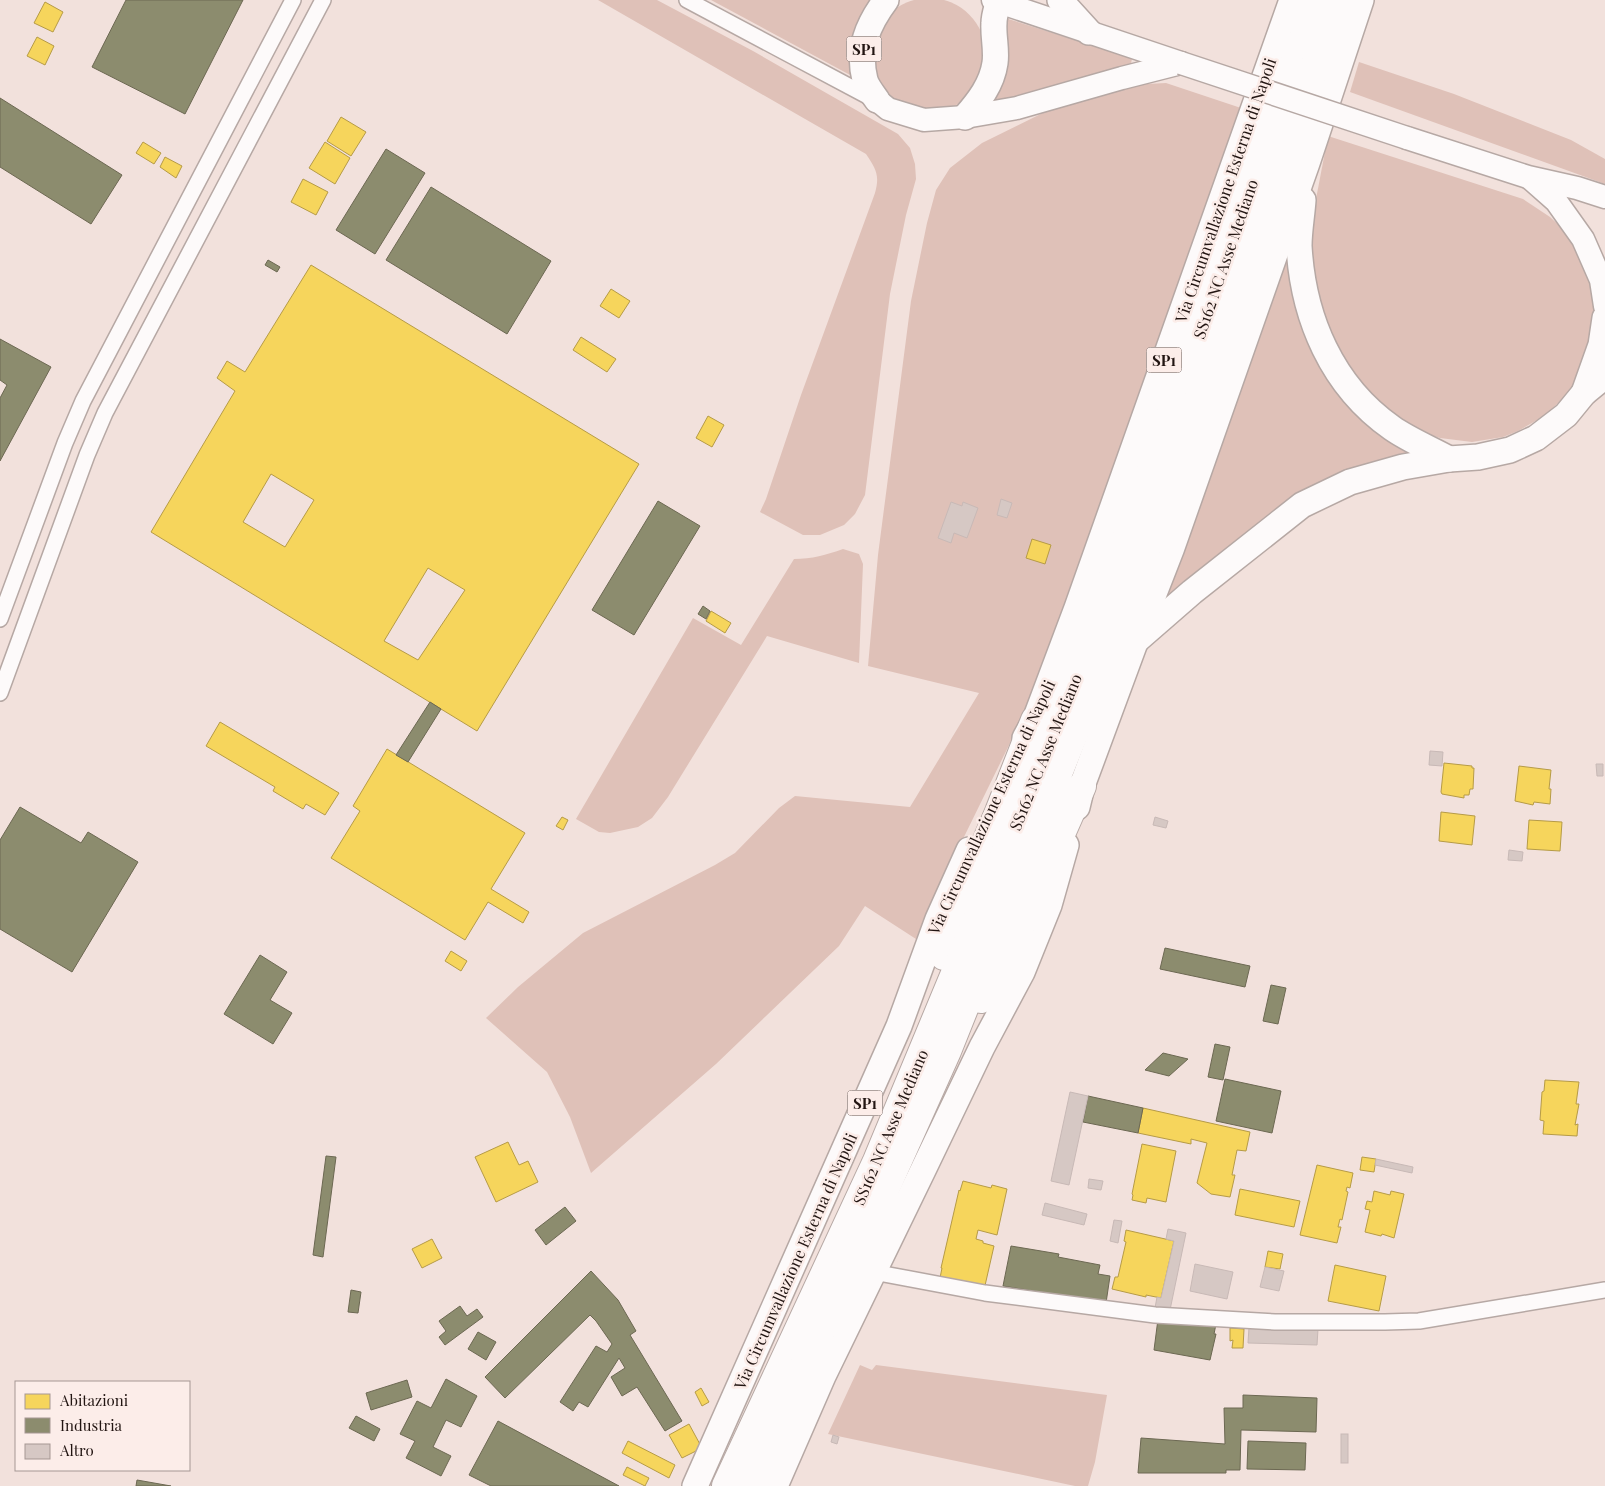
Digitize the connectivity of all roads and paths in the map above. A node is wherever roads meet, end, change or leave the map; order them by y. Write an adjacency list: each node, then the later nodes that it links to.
1 (293, 0): 23 (street)
2 (323, 0): 25 (street)
3 (687, 0): 13 (street)
4 (886, 0): 13 (main road, SP1)
5 (1060, 0): 11 (main road)
6 (1292, 0): 26 (main road, Via Circumvallazione Esterna di Napoli / SP1)
7 (1317, 0): 29 (highway, SS162 NC Asse Mediano)
8 (1338, 0): 28 (highway, SS162 NC Asse Mediano)
9 (1361, 0): 15 (main road)
10 (997, 1): 11 (main road); 14 (main road)
11 (1089, 32): 12 (main road)
12 (1181, 63): 14 (main road); 16 (main road, bridge)
13 (877, 100): 14 (main road)
14 (965, 117)
15 (1307, 163): 22 (main road); 24 (main road)
16 (1528, 177): 17 (main road); 18 (main road)
17 (1605, 197)
18 (1605, 306)
19 (1605, 318): 21 (main road)
20 (1605, 376): 21 (main road)
21 (1584, 393): 22 (main road)
22 (1449, 458): 24 (main road)
23 (0, 619)
24 (1136, 640): 27 (main road)
25 (0, 693)
26 (1035, 720): 29 (highway); 32 (main road, Via Circumvallazione Esterna di Napoli / SP1)
27 (1082, 786): 28 (highway); 30 (main road)
28 (947, 1051): 34 (highway, SS162 NC Asse Mediano)
29 (877, 1161): 33 (highway, SS162 NC Asse Mediano)
30 (873, 1272): 31 (street); 35 (main road)
31 (1605, 1290)
32 (695, 1486)
33 (726, 1486)
34 (748, 1486)
35 (775, 1486)

